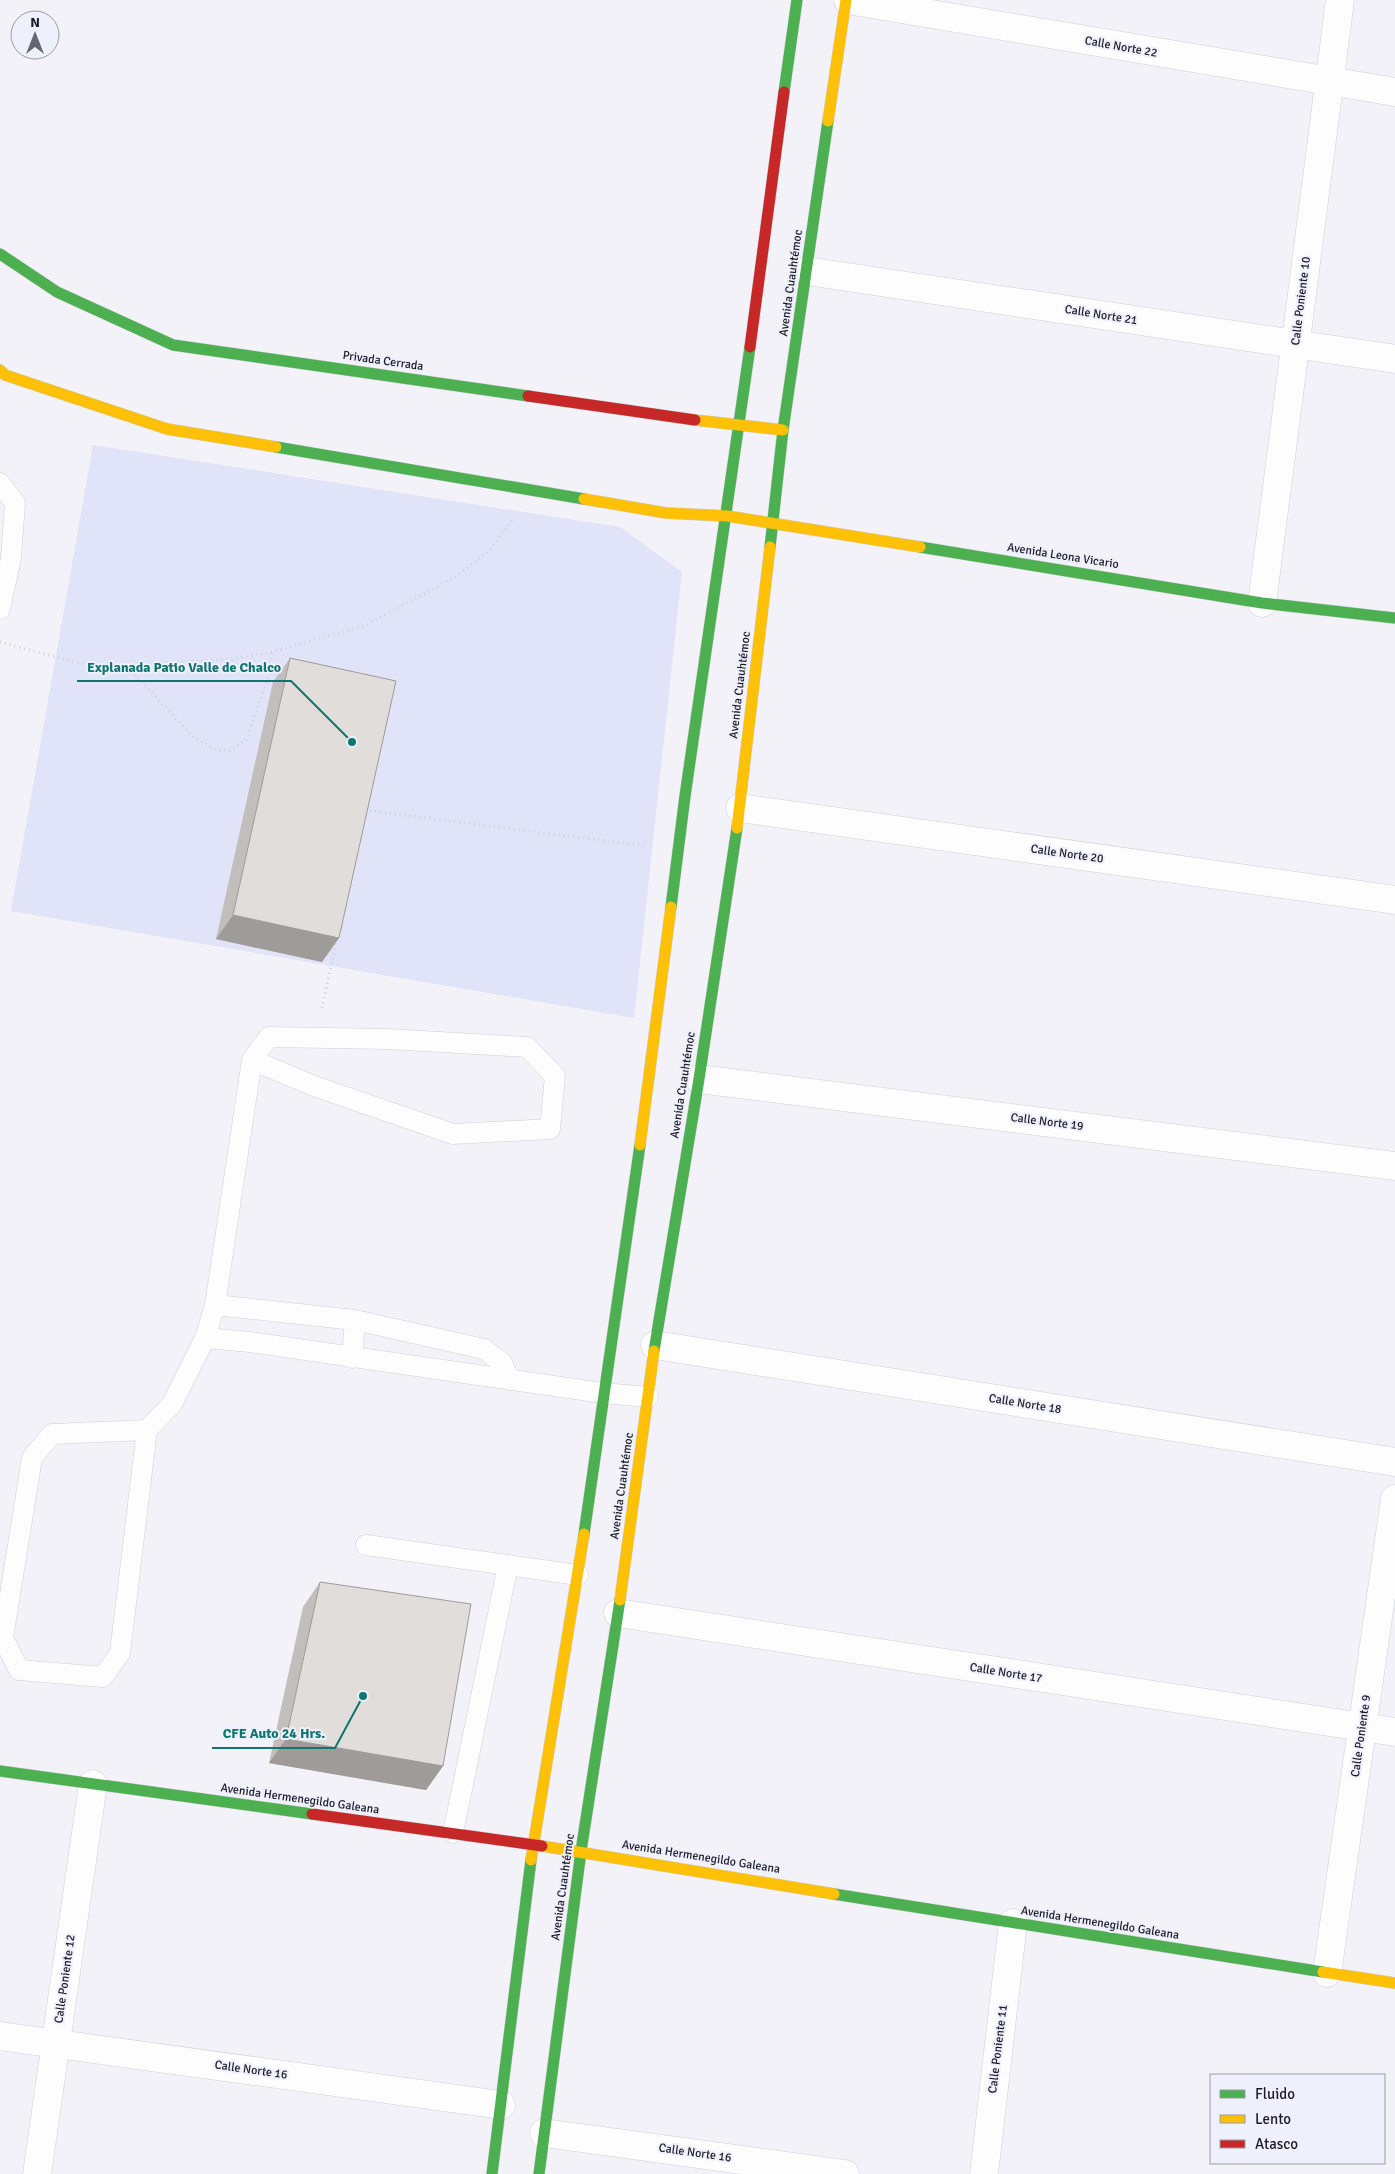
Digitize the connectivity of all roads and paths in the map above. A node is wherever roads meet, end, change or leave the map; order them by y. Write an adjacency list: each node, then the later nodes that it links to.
1 (797, 0): 11 (main road)
2 (847, 0): 4 (street, Calle Norte 22); 7 (main road, Avenida Cuauhtémoc)
3 (1340, 0): 4 (street, Calle Poniente 10)
4 (1330, 82): 5 (street, Calle Norte 22); 8 (street, Calle Poniente 10)
5 (1395, 92)
6 (0, 254): 11 (main road, Privada Cerrada)
7 (807, 271): 8 (street, Calle Norte 21); 12 (main road, Avenida Cuauhtémoc)
8 (1296, 344): 9 (street, Calle Norte 21); 17 (street, Calle Poniente 10)
9 (1395, 359)
10 (0, 370): 14 (main road)
11 (739, 426): 12 (main road, Privada Cerrada); 15 (main road)
12 (783, 430): 16 (main road, Avenida Cuauhtémoc)
13 (0, 483): 18 (lane)
14 (534, 490): 15 (main road); 21 (path)
15 (727, 516): 16 (main road, Avenida Leona Vicario); 27 (main road)
16 (772, 523): 17 (main road, Avenida Leona Vicario); 25 (main road, Avenida Cuauhtémoc)
17 (1262, 603): 19 (main road, Avenida Leona Vicario)
18 (0, 609)
19 (1395, 618)
20 (0, 642): 22 (path)
21 (272, 652): 22 (path); 23 (path)
22 (128, 666): 23 (path)
23 (270, 674): 24 (path)
24 (288, 677)
25 (740, 808): 28 (street, Calle Norte 20); 32 (main road, Avenida Cuauhtémoc)
26 (363, 819): 27 (path)
27 (678, 850): 40 (main road)
28 (1395, 900)
29 (338, 932): 30 (path)
30 (316, 1036): 31 (lane); 31 (lane)
31 (252, 1060): 34 (lane)
32 (699, 1079): 33 (street, Calle Norte 19); 37 (main road, Avenida Cuauhtémoc)
33 (1395, 1166)
34 (214, 1305): 35 (lane); 36 (lane)
35 (355, 1320): 38 (lane); 39 (lane)
36 (205, 1338): 38 (lane); 42 (lane)
37 (655, 1346): 41 (main road, Avenida Cuauhtémoc); 43 (street, Calle Norte 18)
38 (352, 1358): 39 (lane)
39 (510, 1380): 40 (lane)
40 (603, 1393): 41 (lane); 47 (main road)
41 (648, 1397): 48 (main road, Avenida Cuauhtémoc)
42 (147, 1430): 42 (lane)
43 (1395, 1462)
44 (1395, 1499): 49 (street, Calle Poniente 9)
45 (366, 1545): 46 (lane)
46 (508, 1565): 47 (lane); 53 (lane)
47 (578, 1575): 54 (main road)
48 (618, 1612): 49 (street, Calle Norte 17); 55 (main road, Avenida Cuauhtémoc)
49 (1362, 1728): 50 (street, Calle Norte 17); 57 (street, Calle Poniente 9)
50 (1395, 1732)
51 (0, 1771): 52 (main road, Avenida Hermenegildo Galeana)
52 (93, 1784): 53 (main road, Avenida Hermenegildo Galeana); 60 (street, Calle Poniente 12)
53 (453, 1833): 54 (main road, Avenida Hermenegildo Galeana)
54 (533, 1844): 55 (main road, Avenida Hermenegildo Galeana); 61 (main road)
55 (581, 1851): 56 (main road, Avenida Hermenegildo Galeana); 62 (main road, Avenida Cuauhtémoc)
56 (1013, 1923): 57 (main road, Avenida Hermenegildo Galeana); 67 (street, Calle Poniente 11)
57 (1327, 1973): 58 (main road, Avenida Hermenegildo Galeana)
58 (1395, 1983)
59 (0, 2036): 60 (street, Calle Norte 16)
60 (56, 2043): 61 (street, Calle Norte 16); 63 (street, Calle Poniente 12)
61 (501, 2104): 64 (main road)
62 (544, 2133): 65 (main road, Avenida Cuauhtémoc); 66 (street, Calle Norte 16)
63 (37, 2174)
64 (492, 2174)
65 (539, 2174)
66 (845, 2174)
67 (984, 2174)

